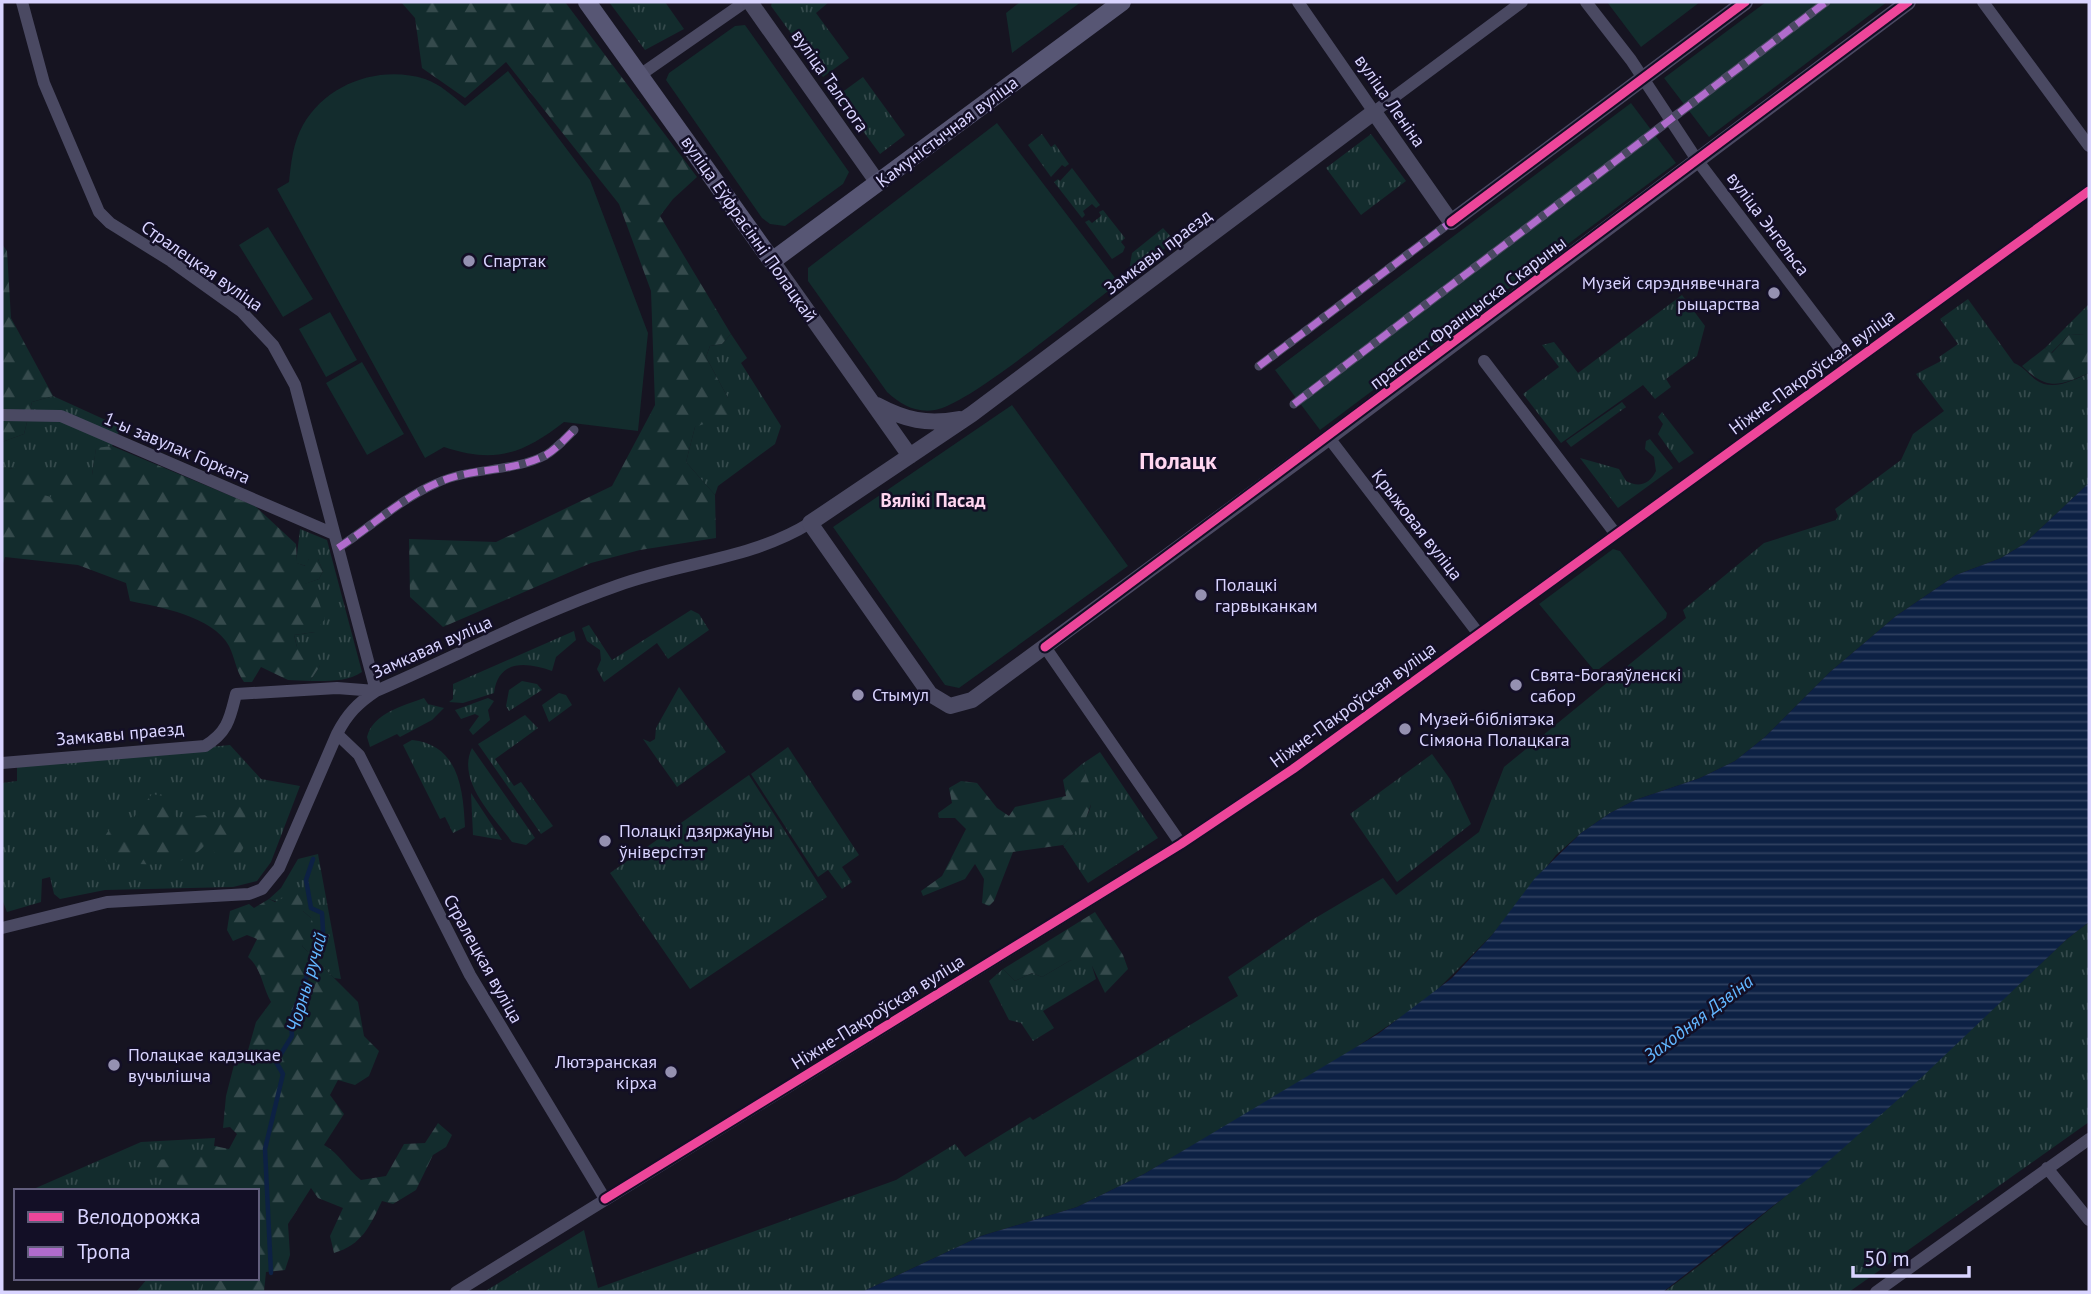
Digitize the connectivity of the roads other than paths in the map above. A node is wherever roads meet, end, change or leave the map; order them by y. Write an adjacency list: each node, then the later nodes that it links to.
1 (22, 2): 34 (street, Стралецкая вуліца)
2 (587, 2): 12 (main road, вуліца Еўфрасінні Полацкай)
3 (748, 2): 12 (street); 18 (street, вуліца Талстога)
4 (1122, 2): 18 (main road, Камуністычная вуліца)
5 (1298, 2): 14 (street, вуліца Леніна)
6 (1522, 2): 14 (street, Замкавы праезд)
7 (1586, 2): 13 (street, вуліца Энгельса)
8 (1745, 2): 13 (street)
9 (1826, 2): 15 (street)
10 (1908, 2): 17 (street, праспект Францыска Скарыны)
11 (1983, 2): 16 (street)
12 (640, 75): 21 (main road, вуліца Еўфрасінні Полацкай)
13 (1642, 80): 15 (street, вуліца Энгельса); 20 (street)
14 (1374, 112): 20 (street, вуліца Леніна); 28 (street, Замкавы праезд)
15 (1670, 119): 17 (street, вуліца Энгельса); 26 (street)
16 (2089, 146)
17 (1698, 160): 23 (street, вуліца Энгельса); 30 (street, праспект Францыска Скарыны)
18 (878, 183): 21 (main road, Камуністычная вуліца)
19 (2089, 191): 23 (street, Ніжне-Пакроўская вуліца)
20 (1451, 222): 24 (street)
21 (772, 261): 25 (street, вуліца Еўфрасінні Полацкай)
22 (1483, 361): 33 (street)
23 (1851, 363): 33 (street, Ніжне-Пакроўская вуліца)
24 (1259, 366)
25 (873, 403): 28 (street); 31 (street, вуліца Еўфрасінні Полацкай)
26 (1294, 404)
27 (2, 415): 34 (street, 1-ы завулак Горкага)
28 (968, 417): 31 (street, Замкавы праезд)
29 (575, 430): 35 (street)
30 (1329, 438): 36 (street, Крыжовая вуліца); 37 (street, праспект Францыска Скарыны)
31 (910, 456): 32 (street, Замкавы праезд)
32 (810, 523): 37 (street, праспект Францыска Скарыны); 38 (street, Замкавая вуліца)
33 (1615, 533): 36 (street, Ніжне-Пакроўская вуліца)
34 (334, 534): 35 (street, Стралецкая вуліца)
35 (338, 548): 38 (street, Стралецкая вуліца)
36 (1478, 633): 41 (street, Ніжне-Пакроўская вуліца)
37 (1045, 647): 41 (street)
38 (376, 691): 39 (street, Замкавая вуліца); 40 (street, Замкавы праезд)
39 (337, 734): 42 (street, Замкавая вуліца); 45 (street, Стралецкая вуліца)
40 (2, 763)
41 (1181, 844): 45 (street, Ніжне-Пакроўская вуліца)
42 (2, 928)
43 (2089, 1139): 44 (street)
44 (2047, 1168): 46 (street); 48 (street)
45 (605, 1199): 47 (street, Ніжне-Пакроўская вуліца)
46 (2089, 1220)
47 (456, 1292)
48 (1876, 1292)

